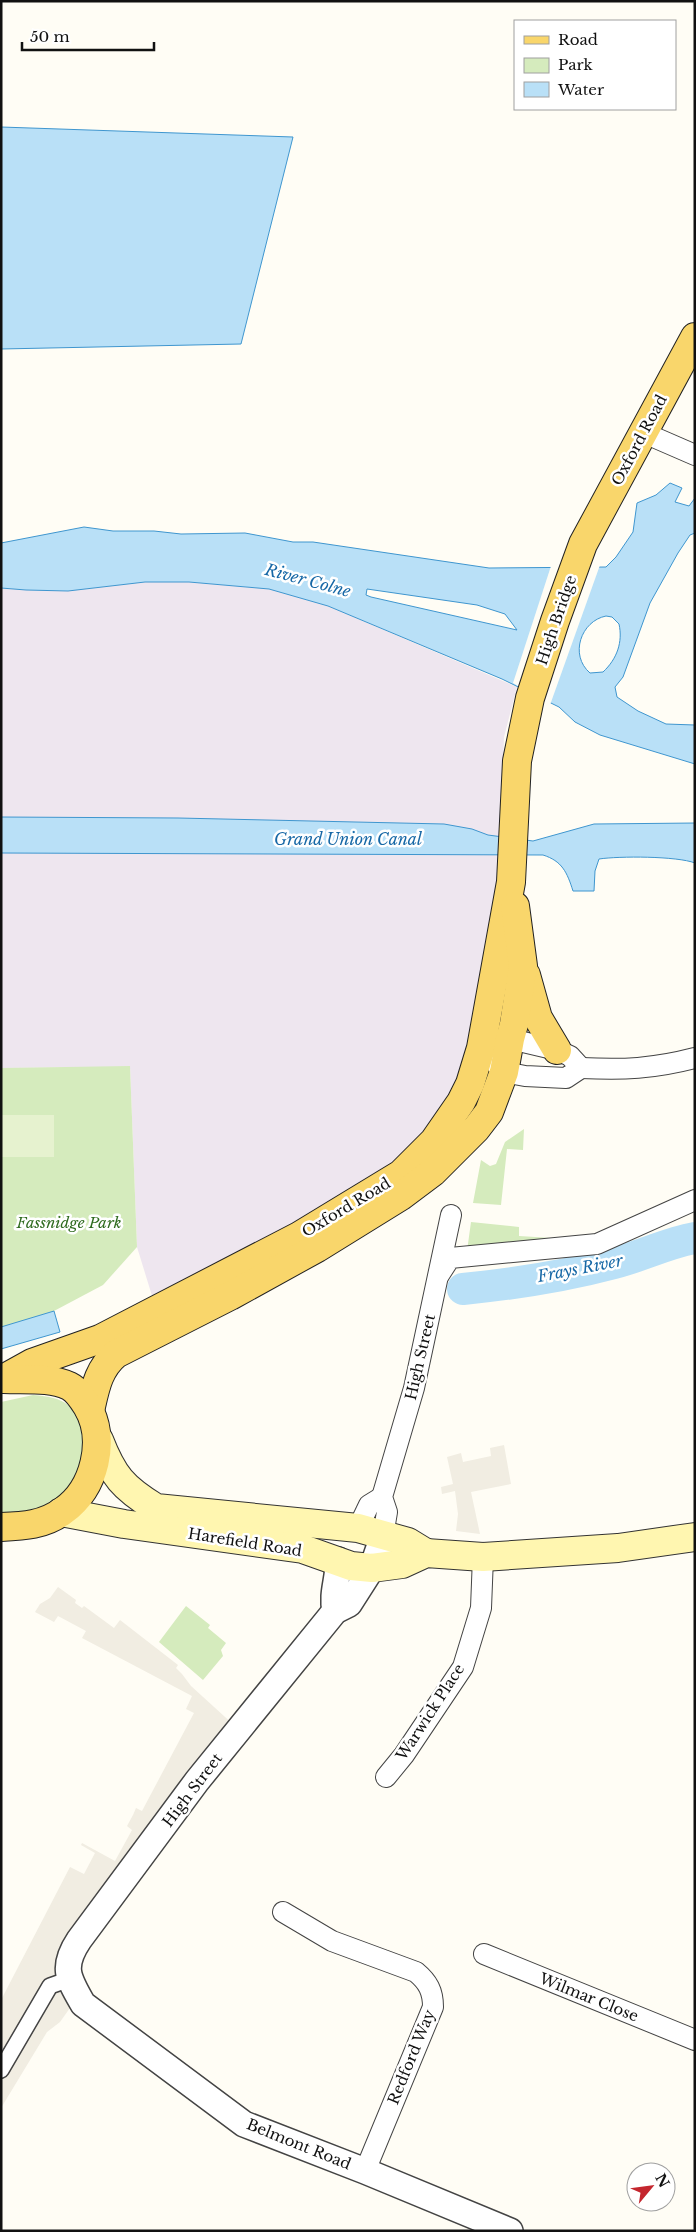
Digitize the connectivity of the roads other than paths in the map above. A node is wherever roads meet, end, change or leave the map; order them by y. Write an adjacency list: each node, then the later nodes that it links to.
1 (695, 337): 2 (main road, Oxford Road)
2 (642, 432): 3 (street); 4 (main road, Oxford Road)
3 (695, 455)
4 (583, 544): 5 (main road, High Bridge)
5 (530, 698): 6 (main road, Oxford Road)
6 (511, 882): 7 (main road, Oxford Road); 9 (main road, Oxford Road)
7 (523, 966): 8 (main road, Oxford Road); 10 (main road)
8 (510, 1039): 9 (street); 10 (street); 13 (main road, Oxford Road)
9 (480, 1048): 13 (street); 17 (main road, Oxford Road)
10 (557, 1050): 12 (street)
11 (695, 1058): 12 (street)
12 (580, 1068): 13 (street)
13 (504, 1072): 18 (main road, Oxford Road)
14 (695, 1200): 16 (street)
15 (451, 1215): 16 (street, High Street)
16 (438, 1277): 22 (street, High Street)
17 (2, 1380): 18 (main road)
18 (90, 1411): 19 (main road)
19 (98, 1440): 20 (main road); 22 (main road, Harefield Road)
20 (61, 1512): 21 (main road); 26 (main road, Harefield Road)
21 (1, 1527)
22 (370, 1532): 24 (main road, Harefield Road); 27 (street, High Street)
23 (695, 1538): 25 (main road, Harefield Road)
24 (426, 1553): 25 (main road, Harefield Road); 27 (main road, Harefield Road)
25 (483, 1557): 29 (street, Warwick Place)
26 (338, 1560): 27 (main road, Harefield Road); 28 (street)
27 (372, 1568): 28 (street, High Street)
28 (335, 1611): 32 (street, High Street)
29 (386, 1777)
30 (282, 1912): 35 (street, Redford Way)
31 (484, 1954): 33 (street, Wilmar Close)
32 (68, 1979): 34 (street); 35 (street, Belmont Road)
33 (695, 2040)
34 (1, 2070)
35 (365, 2170): 36 (street, Belmont Road)
36 (510, 2231)

